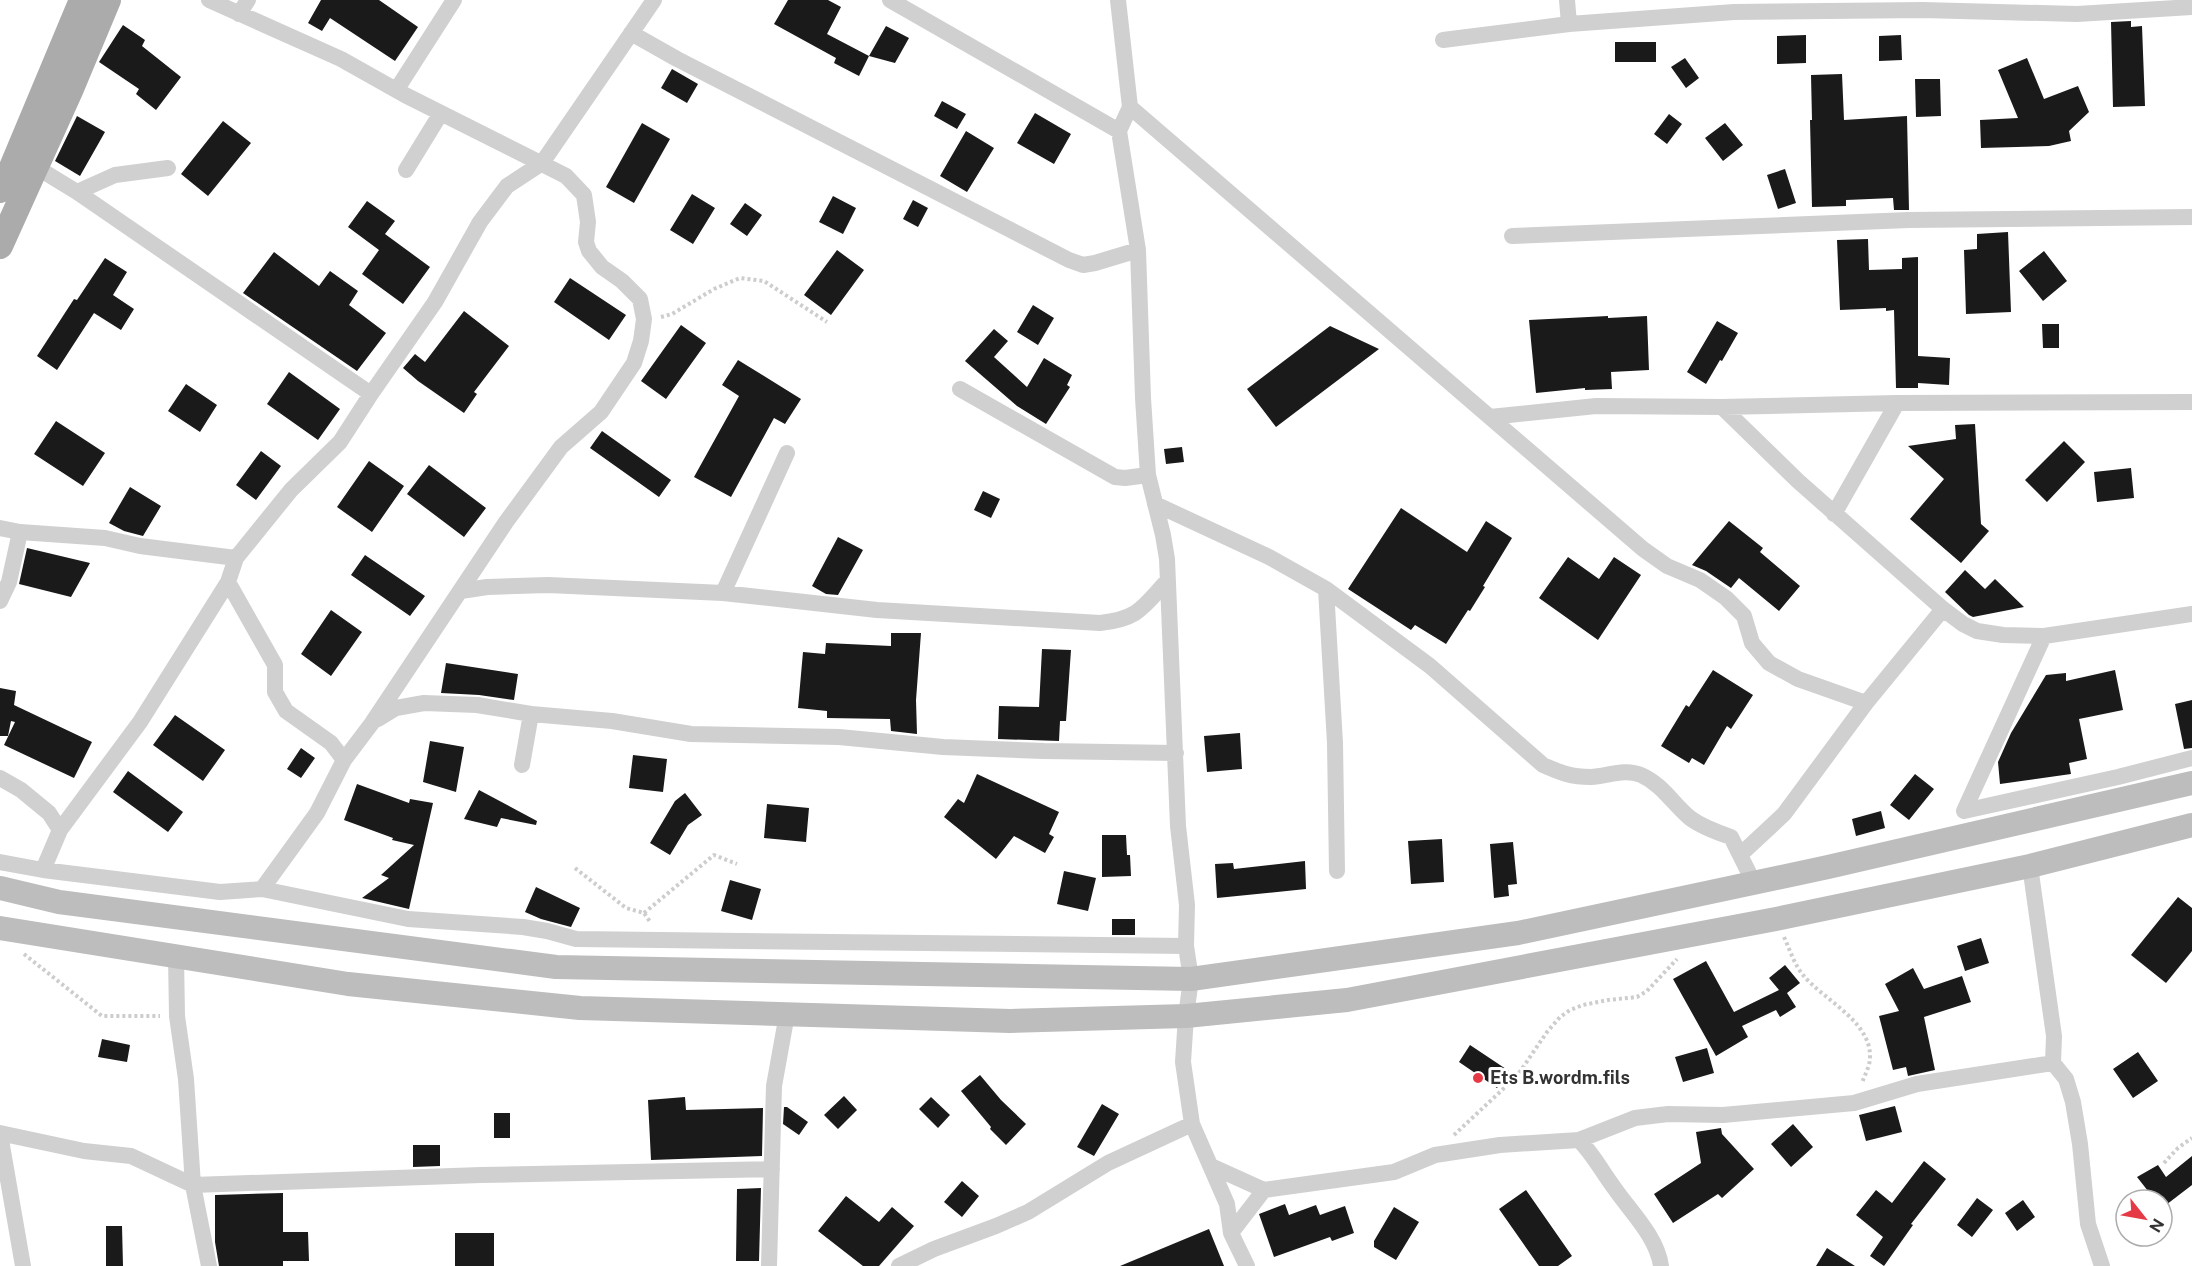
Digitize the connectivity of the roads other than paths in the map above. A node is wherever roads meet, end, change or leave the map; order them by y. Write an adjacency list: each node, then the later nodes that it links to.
1 (81, 0): 25 (main road)
2 (108, 0): 22 (main road)
3 (209, 0): 11 (street)
4 (454, 0): 17 (street)
5 (654, 0): 15 (street)
6 (890, 0): 20 (street)
7 (1118, 0): 18 (street)
8 (1567, 0): 14 (street)
9 (1922, 5): 10 (street); 12 (street)
10 (1733, 6): 14 (street)
11 (243, 7): 17 (street)
12 (2076, 7): 13 (street)
13 (2192, 8)
14 (1569, 24): 16 (street)
15 (631, 33): 21 (street); 30 (street)
16 (1443, 40)
17 (397, 89): 19 (street)
18 (1130, 107): 20 (street); 36 (street)
19 (441, 113): 21 (street); 24 (street)
20 (1119, 131): 30 (street)
21 (542, 163): 32 (street); 47 (street)
22 (36, 167): 26 (street); 29 (main road)
23 (168, 168): 26 (street)
24 (406, 170)
25 (0, 190)
26 (77, 192): 32 (street)
27 (2192, 217): 28 (street)
28 (1512, 236)
29 (0, 246)
30 (1138, 250): 38 (street)
31 (960, 389): 38 (street)
32 (371, 394): 43 (street)
33 (2192, 402): 34 (street)
34 (1897, 403): 35 (street); 40 (street)
35 (1722, 407): 36 (street); 40 (street)
36 (1490, 417): 53 (street)
37 (787, 453): 48 (street)
38 (1148, 475): 39 (street)
39 (1155, 504): 44 (street); 46 (street)
40 (1834, 514): 50 (street)
41 (0, 528): 42 (street)
42 (20, 532): 43 (street); 49 (street)
43 (236, 558): 45 (street)
44 (1168, 580): 48 (street); 56 (street)
45 (228, 582): 58 (street); 63 (street)
46 (1326, 589): 64 (street); 68 (street)
47 (461, 591): 48 (street); 55 (street)
48 (723, 593)
49 (0, 602)
50 (1942, 609): 52 (street); 53 (street)
51 (2192, 614): 52 (street)
52 (2044, 636): 57 (street)
53 (1866, 703): 64 (street)
54 (531, 714): 55 (street); 56 (street); 59 (street)
55 (372, 723): 58 (street)
56 (1176, 753): 73 (street)
57 (2192, 758)
58 (344, 760): 71 (street)
59 (522, 765)
60 (0, 778): 63 (street)
61 (2192, 783): 69 (main road)
62 (2192, 825): 66 (main road)
63 (60, 830): 67 (street)
64 (1740, 855): 69 (street)
65 (0, 862): 67 (street)
66 (2030, 866): 77 (main road); 78 (street)
67 (43, 870): 71 (street)
68 (1337, 871)
69 (1754, 883): 75 (main road)
70 (0, 888): 75 (main road)
71 (262, 889): 73 (street)
72 (0, 928): 74 (main road)
73 (1186, 946): 75 (street)
74 (176, 956): 76 (main road); 84 (street)
75 (1191, 979): 77 (street)
76 (787, 1014): 77 (main road); 83 (street)
77 (1185, 1016): 79 (street)
78 (2053, 1063): 81 (street); 93 (street)
79 (1192, 1124): 82 (street); 90 (street)
80 (0, 1133): 84 (street); 87 (street)
81 (1579, 1140): 85 (street); 92 (street)
82 (1211, 1166): 85 (street); 86 (street)
83 (772, 1169): 84 (street); 89 (street)
84 (193, 1185): 88 (street)
85 (1264, 1190): 86 (street)
86 (1231, 1233): 91 (street)
87 (23, 1266)
88 (209, 1266)
89 (769, 1266)
90 (899, 1266)
91 (1247, 1266)
92 (1661, 1266)
93 (2102, 1266)

